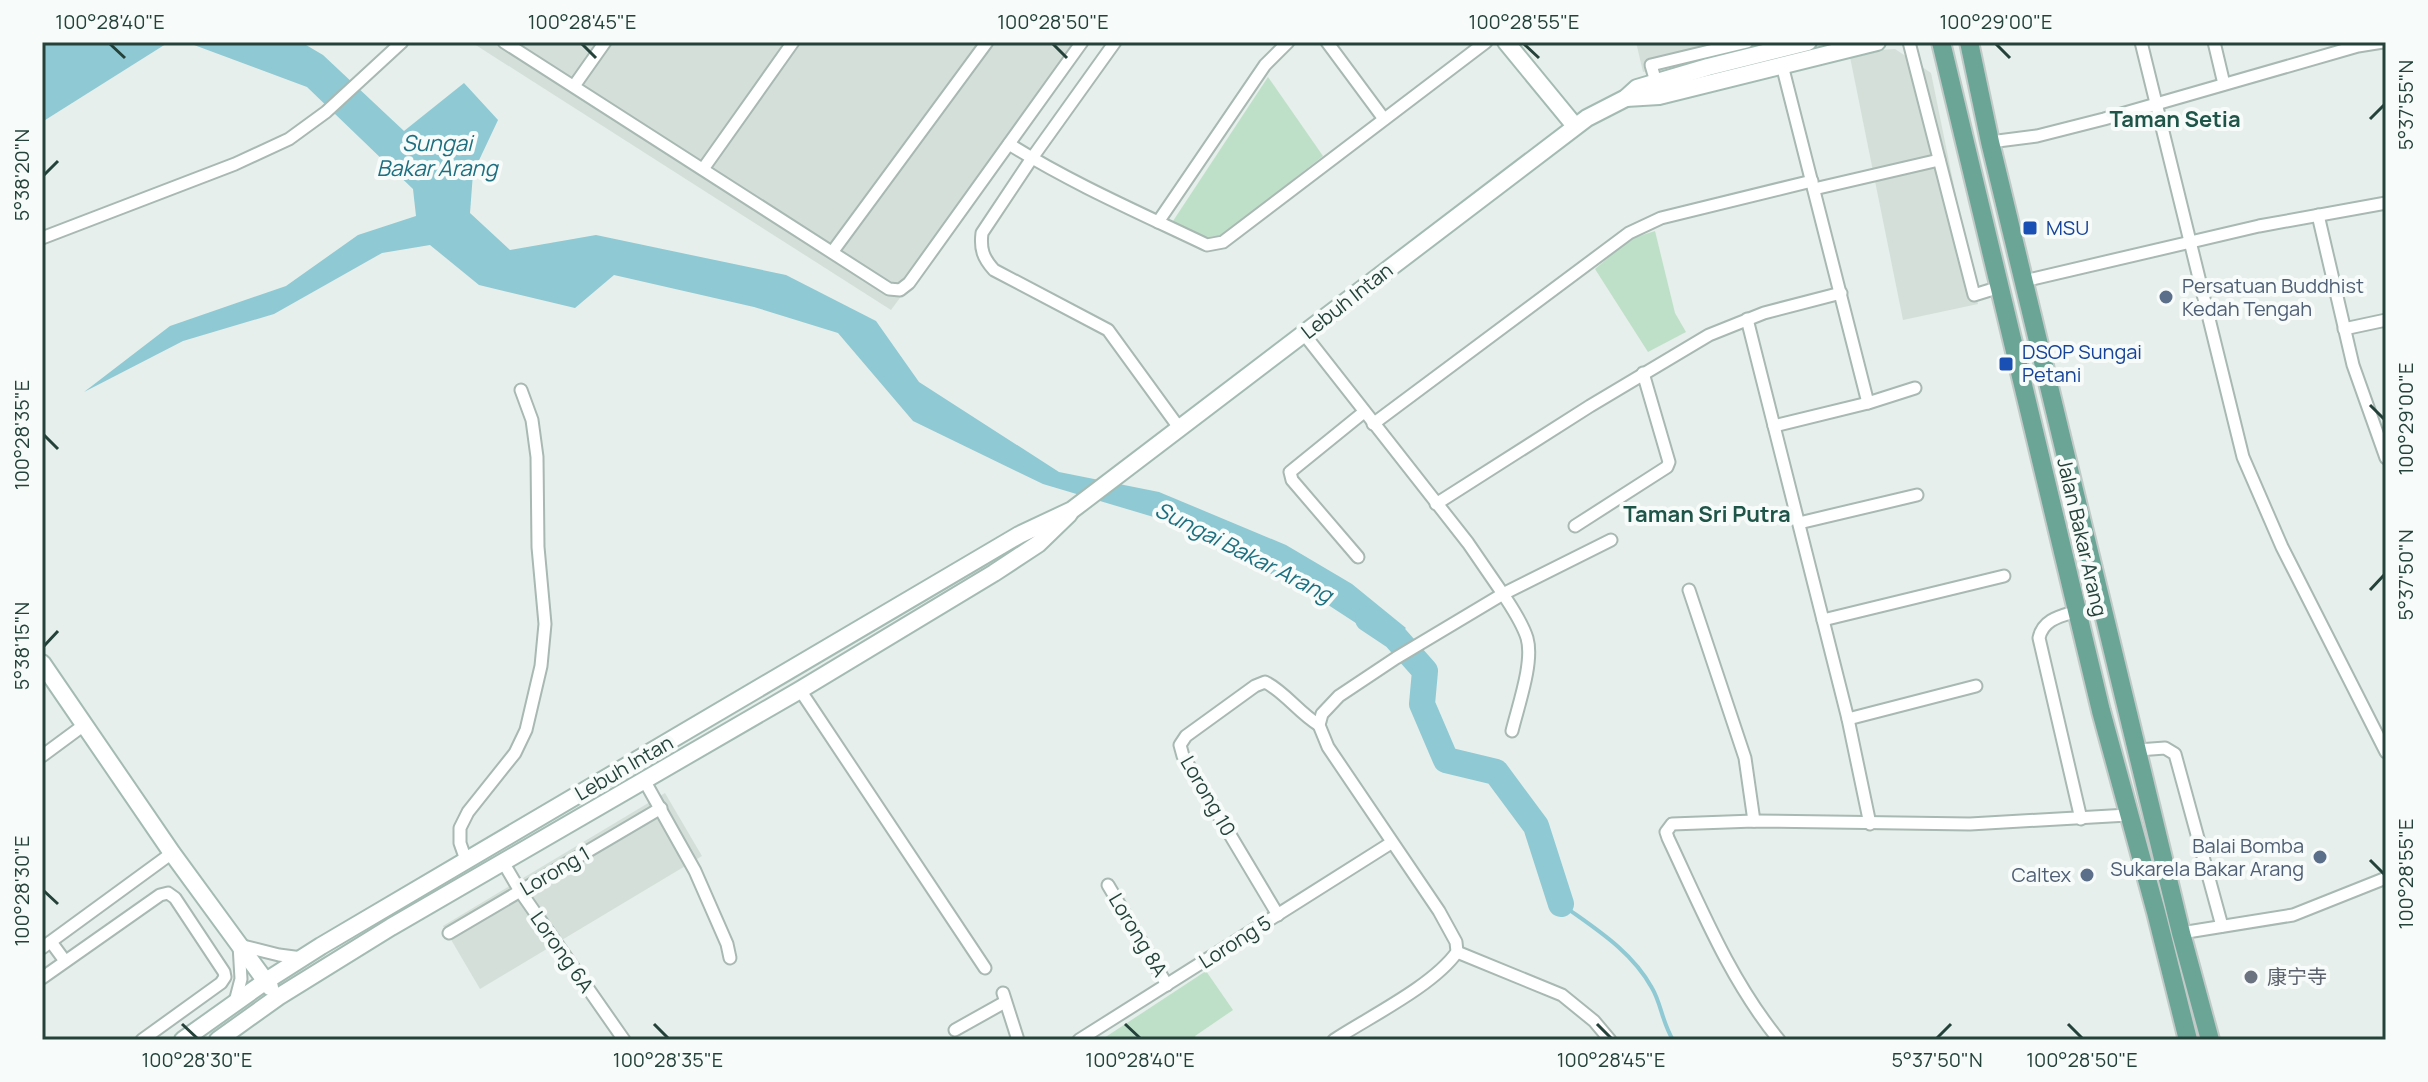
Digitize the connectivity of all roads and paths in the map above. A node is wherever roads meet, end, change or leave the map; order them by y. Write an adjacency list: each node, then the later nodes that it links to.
1 (402, 42): 39 (street)
2 (504, 42): 25 (street)
3 (605, 42): 25 (street)
4 (793, 42): 34 (street)
5 (987, 42): 41 (street)
6 (1082, 42): 31 (street)
7 (1115, 42): 32 (street)
8 (1288, 42): 38 (street)
9 (1327, 42): 28 (street)
10 (1486, 42): 28 (street)
11 (1506, 42): 29 (main road)
12 (1747, 42): 23 (street)
13 (1808, 42): 23 (main road, Lebuh Intan)
14 (1877, 42): 22 (main road, Lebuh Intan)
15 (1909, 42): 33 (street)
16 (1941, 42): 43 (main road, Jalan Bakar Arang)
17 (1969, 42): 30 (main road, Jalan Bakar Arang)
18 (2141, 42): 27 (street)
19 (2214, 42): 24 (street)
20 (2374, 42): 21 (street); 24 (street)
21 (2383, 42)
22 (1782, 65): 26 (main road, Lebuh Intan); 35 (street)
23 (1656, 82): 26 (main road, Lebuh Intan)
24 (2224, 84): 27 (street)
25 (574, 86): 34 (street)
26 (1626, 98): 29 (main road, Lebuh Intan)
27 (2156, 105): 30 (street); 40 (street)
28 (1384, 119): 38 (street)
29 (1575, 126): 48 (main road, Lebuh Intan)
30 (1990, 142): 42 (main road, Jalan Bakar Arang)
31 (1009, 144): 32 (street); 41 (street)
32 (1032, 158): 38 (street); 56 (street)
33 (1939, 160): 35 (street); 43 (street)
34 (703, 169): 41 (street)
35 (1813, 185): 44 (street); 54 (street)
36 (2386, 203): 37 (street)
37 (2318, 215): 40 (street); 47 (street)
38 (1158, 222)
39 (42, 238)
40 (2190, 242): 42 (street); 80 (street)
41 (833, 251)
42 (2024, 281): 64 (main road, Jalan Bakar Arang)
43 (2000, 287): 65 (main road, Jalan Bakar Arang)
44 (1841, 293): 45 (street); 52 (street)
45 (1747, 319): 49 (street); 55 (street)
46 (2386, 320): 47 (street)
47 (2344, 329): 57 (street)
48 (1304, 334): 53 (street); 56 (main road, Lebuh Intan)
49 (1643, 373): 59 (street); 62 (street)
50 (1915, 388): 52 (street)
51 (521, 390): 90 (street)
52 (1868, 403): 55 (street)
53 (1364, 412): 54 (street); 66 (street)
54 (1373, 424): 59 (street)
55 (1774, 426): 61 (street)
56 (1180, 429): 60 (main road, Lebuh Intan)
57 (2386, 458)
58 (1917, 495): 61 (street)
59 (1436, 504): 69 (street)
60 (1077, 506): 74 (main road, Lebuh Intan); 90 (main road, Lebuh Intan)
61 (1799, 523): 71 (street)
62 (1575, 526)
63 (1611, 540): 69 (street)
64 (2088, 543): 65 (main road); 79 (main road, Jalan Bakar Arang)
65 (2063, 549): 70 (main road, Jalan Bakar Arang)
66 (1358, 557)
67 (2004, 576): 71 (street)
68 (1689, 590): 86 (street)
69 (1503, 594): 77 (street); 78 (street)
70 (2077, 611): 84 (main road, Jalan Bakar Arang); 85 (street)
71 (1823, 620): 75 (street)
72 (42, 663): 76 (main road)
73 (1976, 686): 75 (street)
74 (800, 690): 82 (main road, Lebuh Intan); 105 (street)
75 (1848, 719): 87 (street)
76 (84, 725): 81 (street); 89 (main road)
77 (1319, 725): 88 (street); 95 (street, Lorong 10)
78 (1512, 731)
79 (2138, 750): 96 (street); 98 (main road, Jalan Bakar Arang)
80 (2386, 752)
81 (42, 756)
82 (644, 780): 83 (street); 91 (main road, Lebuh Intan)
83 (661, 808): 94 (street, Lorong 1); 103 (street)
84 (2128, 815): 85 (street); 121 (main road, Jalan Bakar Arang)
85 (2081, 819): 87 (street)
86 (1754, 821): 87 (street); 120 (street)
87 (1870, 824)
88 (1391, 843): 95 (street, Lorong 5); 101 (street)
89 (172, 853): 99 (street); 100 (main road)
90 (466, 860): 102 (main road, Lebuh Intan)
91 (503, 862): 94 (street, Lorong 6A); 109 (main road, Lebuh Intan)
92 (2386, 878): 96 (street)
93 (1108, 885): 108 (street, Lorong 8A)
94 (520, 891): 97 (street, Lorong 1); 115 (street, Lorong 6A)
95 (1278, 915): 108 (street, Lorong 5)
96 (2222, 926): 98 (street)
97 (449, 933)
98 (2181, 933): 122 (main road, Jalan Bakar Arang)
99 (46, 945): 104 (street)
100 (239, 945): 102 (street); 107 (main road); 110 (street)
101 (1457, 952): 118 (street); 119 (street)
102 (303, 958): 107 (main road, Lebuh Intan)
103 (730, 958)
104 (65, 961): 106 (street); 112 (street)
105 (985, 968)
106 (42, 978)
107 (266, 981): 109 (main road); 110 (main road, Lebuh Intan)
108 (1167, 985): 117 (street, Lorong 5)
109 (278, 997): 114 (main road, Lebuh Intan)
110 (235, 1003): 113 (main road, Lebuh Intan)
111 (955, 1030): 116 (street)
112 (142, 1040)
113 (183, 1040)
114 (218, 1040)
115 (624, 1040)
116 (1018, 1040)
117 (1079, 1040)
118 (1334, 1040)
119 (1610, 1040)
120 (1779, 1040)
121 (2188, 1040)
122 (2210, 1040)

